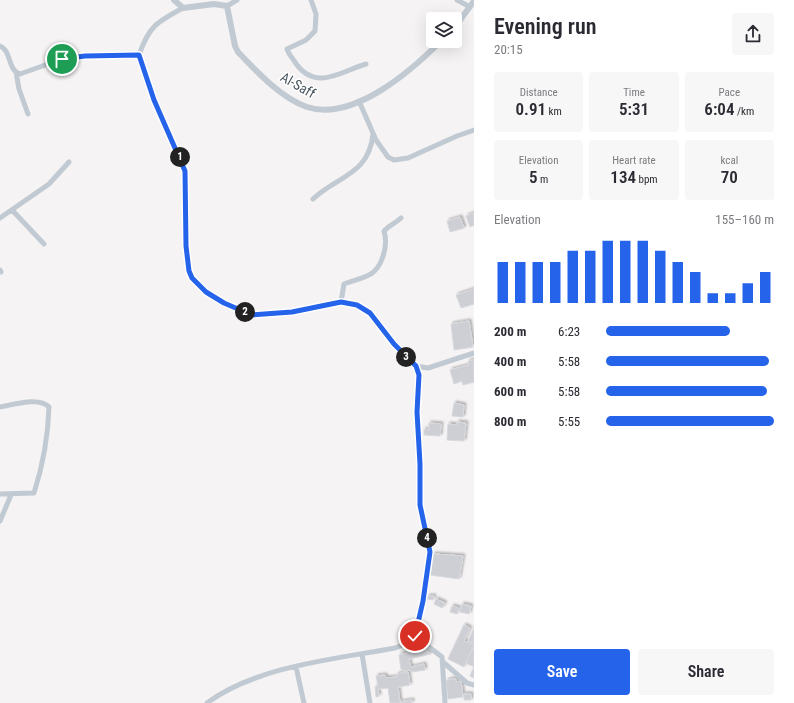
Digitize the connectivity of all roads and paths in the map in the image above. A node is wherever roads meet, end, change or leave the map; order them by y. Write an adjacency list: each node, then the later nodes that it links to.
1 (174, 0): 8 (street)
2 (237, 0): 6 (street)
3 (311, 0): 13 (street)
4 (457, 0): 7 (street)
5 (474, 1): 7 (street)
6 (227, 6): 8 (street); 15 (street, Al-Saff)
7 (470, 7): 9 (street)
8 (183, 8): 12 (street)
9 (462, 17)
10 (0, 46): 14 (street)
11 (433, 48): 15 (street, Al-Saff)
12 (139, 55): 14 (street); 25 (street)
13 (366, 64)
14 (16, 72): 16 (street)
15 (359, 101): 18 (street)
16 (28, 114)
17 (474, 130): 18 (street)
18 (373, 134): 20 (street)
19 (69, 162): 21 (street)
20 (313, 199)
21 (12, 210): 22 (street); 24 (street)
22 (0, 218)
23 (401, 218): 25 (street)
24 (44, 244)
25 (341, 302): 27 (street)
26 (474, 353): 28 (street)
27 (416, 366): 28 (street); 29 (street)
28 (428, 368): 29 (street)
29 (419, 375): 34 (street)
30 (0, 407): 32 (street)
31 (0, 494): 32 (street)
32 (11, 495): 33 (street)
33 (0, 521)
34 (415, 636): 35 (street); 36 (street)
35 (362, 654): 37 (street); 41 (street)
36 (443, 662): 38 (street); 42 (street)
37 (296, 667): 39 (street); 40 (street)
38 (474, 685)
39 (207, 703)
40 (304, 703)
41 (370, 703)
42 (445, 703)

